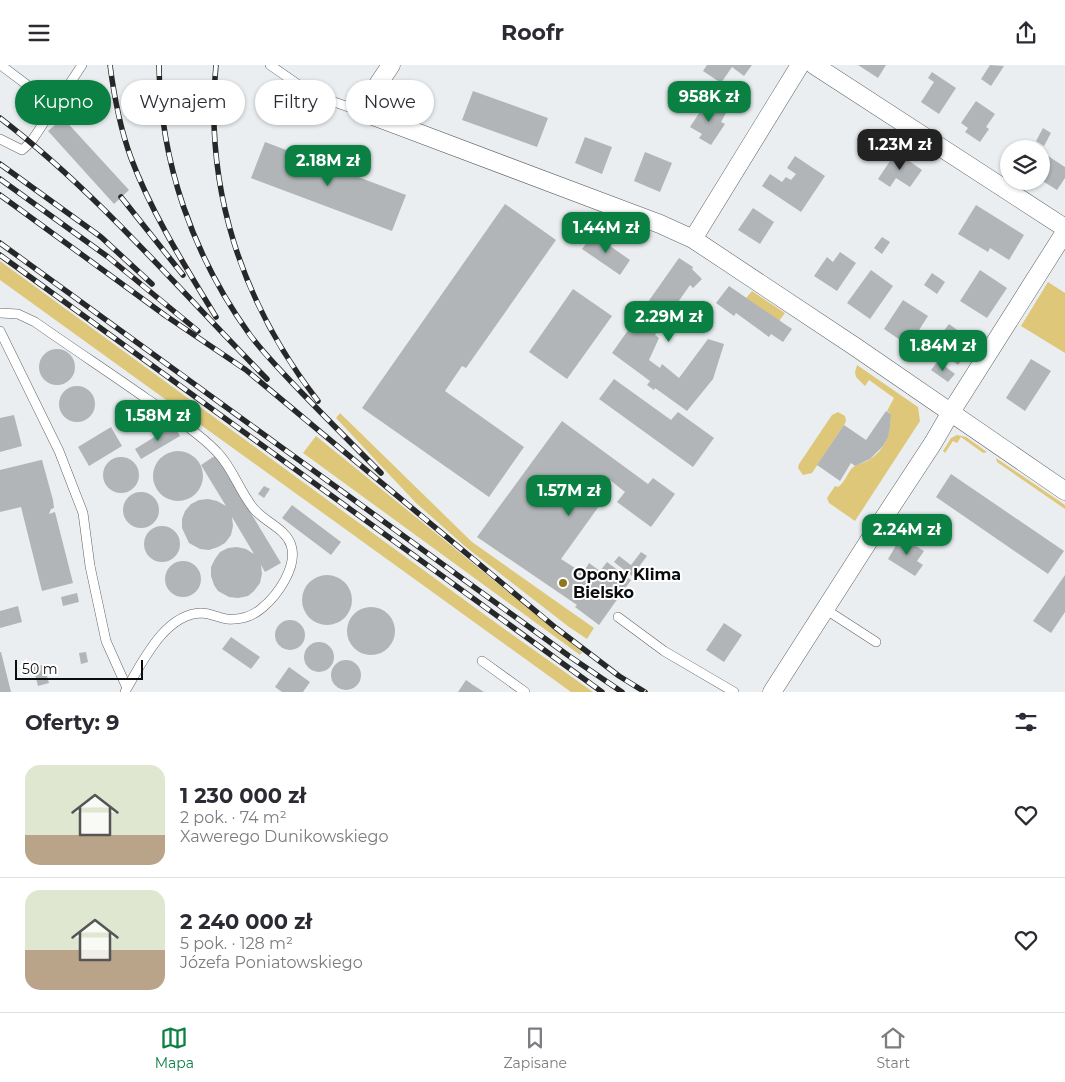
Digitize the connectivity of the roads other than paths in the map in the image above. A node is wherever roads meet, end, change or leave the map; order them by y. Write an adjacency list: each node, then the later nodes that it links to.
1 (3, 65): 7 (lane)
2 (82, 65): 8 (lane)
3 (270, 65): 10 (lane)
4 (391, 65): 9 (street)
5 (800, 65): 16 (street)
6 (814, 65): 14 (street)
7 (20, 80)
8 (72, 80)
9 (381, 80)
10 (346, 106)
11 (42, 125): 13 (lane)
12 (397, 125): 16 (street)
13 (0, 139)
14 (1065, 228)
15 (1065, 232): 19 (street)
16 (693, 239): 19 (street)
17 (0, 313): 25 (lane)
18 (0, 331): 25 (lane)
19 (951, 412): 20 (street); 21 (street)
20 (1065, 491)
21 (825, 609): 23 (lane); 28 (street)
22 (618, 617): 27 (lane)
23 (876, 642)
24 (482, 661): 26 (lane)
25 (126, 690)
26 (525, 692)
27 (734, 692)
28 (772, 692)

